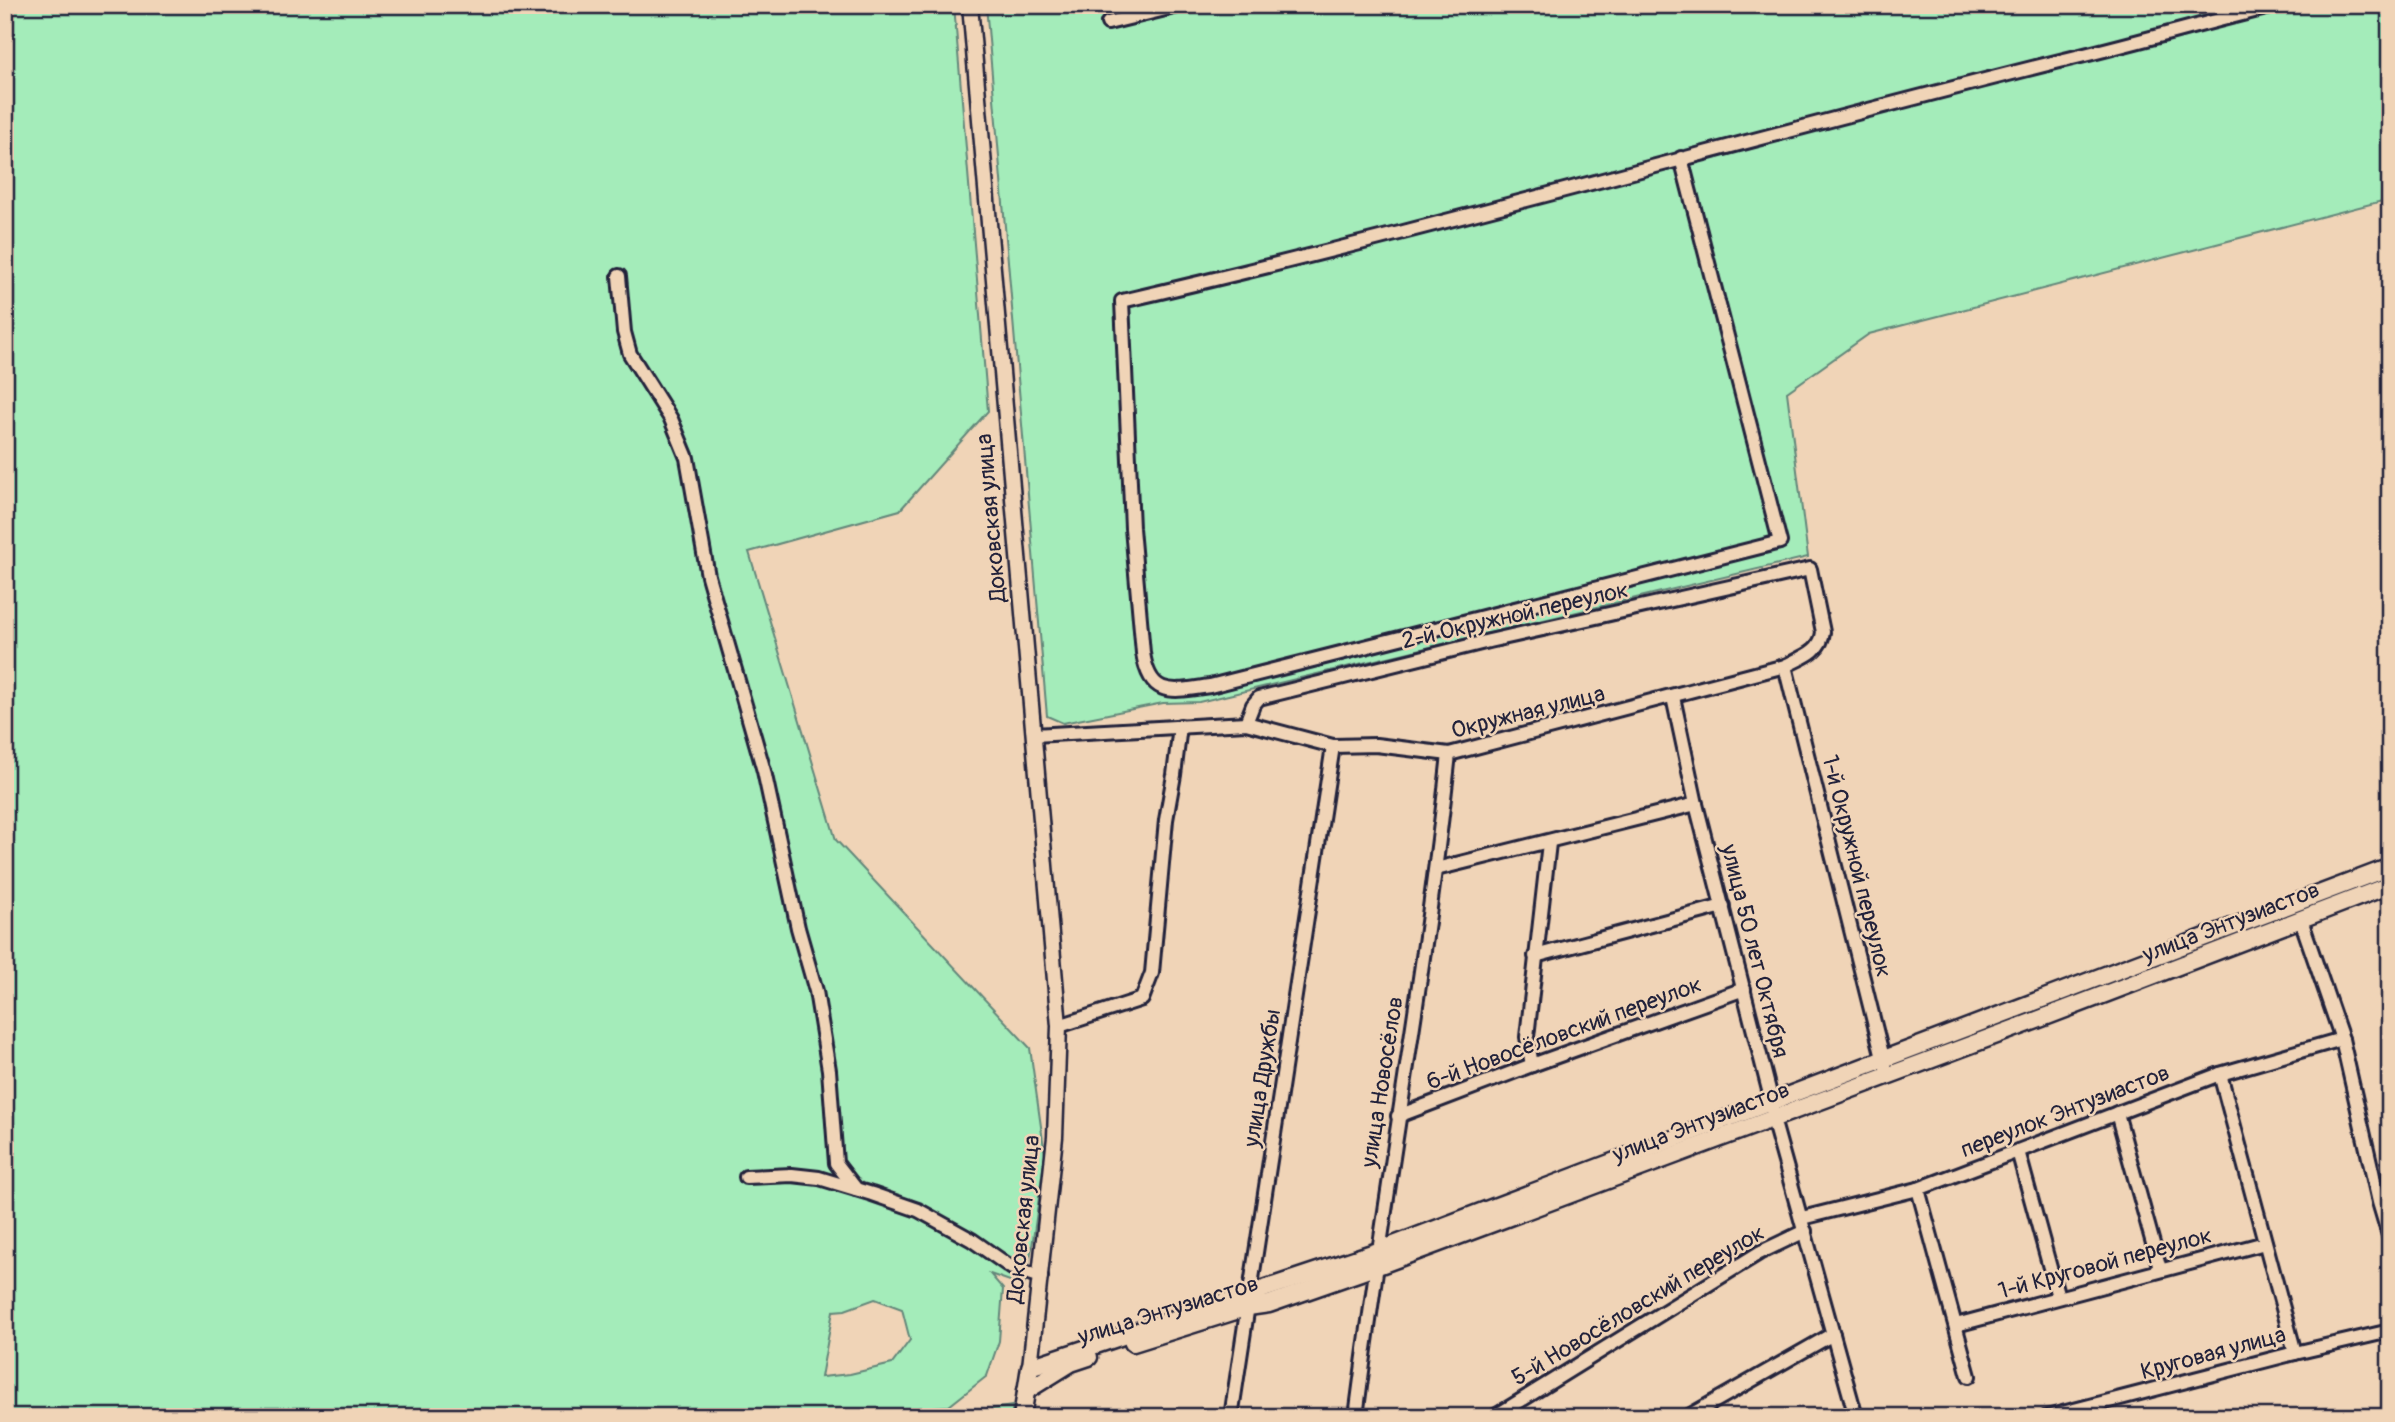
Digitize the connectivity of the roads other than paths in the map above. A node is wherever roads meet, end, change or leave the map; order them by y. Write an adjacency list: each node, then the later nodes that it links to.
1 (970, 5): 12 (street, Доковская улица)
2 (1182, 5): 4 (street)
3 (2279, 5): 5 (street)
4 (1108, 23)
5 (1681, 158): 5 (street)
6 (618, 276): 35 (street)
7 (1810, 569): 8 (street, Окружная улица); 10 (street, 2-й Окружной переулок)
8 (1786, 666): 9 (street, Окружная улица); 26 (street, 1-й Окружной переулок)
9 (1673, 696): 14 (street, Окружная улица); 15 (street, улица 50 лет Октября)
10 (1246, 723): 11 (street, Окружная улица); 13 (street, Окружная улица)
11 (1180, 726): 12 (street, Окружная улица); 24 (street)
12 (1034, 735): 24 (street, Доковская улица)
13 (1334, 746): 14 (street, Окружная улица); 45 (street, улица Дружбы)
14 (1449, 754): 18 (street, улица Новосёлов)
15 (1696, 804): 16 (street); 20 (street, улица 50 лет Октября)
16 (1549, 842): 18 (street); 22 (street)
17 (2390, 867): 26 (main road, улица Энтузиастов)
18 (1436, 869): 32 (street, улица Новосёлов)
19 (2390, 884): 21 (main road, улица Энтузиастов)
20 (1723, 906): 22 (street); 23 (street, улица 50 лет Октября)
21 (2301, 920): 25 (street); 29 (main road, улица Энтузиастов)
22 (1535, 956): 27 (street)
23 (1744, 989): 27 (street, 6-й Новосёловский переулок); 30 (street, улица 50 лет Октября)
24 (1059, 1026): 43 (street, Доковская улица)
25 (2342, 1039): 28 (street, переулок Энтузиастов); 38 (street)
26 (1883, 1059): 29 (street, 1-й Окружной переулок); 30 (main road, улица Энтузиастов)
27 (1532, 1065): 32 (street, 6-й Новосёловский переулок)
28 (2220, 1074): 31 (street, переулок Энтузиастов); 39 (street)
29 (1887, 1076): 30 (main road, улица Энтузиастов)
30 (1773, 1111): 37 (street, улица 50 лет Октября); 40 (main road, улица Энтузиастов); 41 (main road, улица Энтузиастов)
31 (2118, 1113): 33 (street, переулок Энтузиастов); 42 (street)
32 (1398, 1116): 40 (street, улица Новосёлов)
33 (2018, 1152): 36 (street, переулок Энтузиастов); 44 (street)
34 (746, 1177): 35 (street)
35 (856, 1189): 43 (street)
36 (1918, 1189): 37 (street, переулок Энтузиастов); 46 (street)
37 (1803, 1225): 48 (street, улица 50 лет Октября); 56 (street, 5-й Новосёловский переулок)
38 (2390, 1239)
39 (2265, 1243): 42 (street, 1-й Круговой переулок); 49 (street)
40 (1378, 1251): 41 (street, улица Новосёлов); 45 (main road, улица Энтузиастов)
41 (1375, 1268): 45 (main road, улица Энтузиастов); 55 (street, улица Новосёлов)
42 (2160, 1269): 44 (street, 1-й Круговой переулок)
43 (1041, 1277): 50 (street, Доковская улица)
44 (2058, 1297): 46 (street, 1-й Круговой переулок)
45 (1250, 1300): 50 (main road, улица Энтузиастов); 52 (main road, улица Энтузиастов); 54 (street, улица Дружбы)
46 (1956, 1325): 51 (street)
47 (2390, 1331): 49 (street, Круговая улица)
48 (1833, 1334): 57 (street); 58 (street, улица 50 лет Октября)
49 (2295, 1353): 59 (street, Круговая улица)
50 (1030, 1367): 52 (main road, Доковская улица)
51 (1969, 1376)
52 (1026, 1391): 53 (main road, Доковская улица)
53 (1022, 1417)
54 (1231, 1417)
55 (1356, 1417)
56 (1494, 1417)
57 (1687, 1417)
58 (1856, 1417)
59 (2047, 1417)

